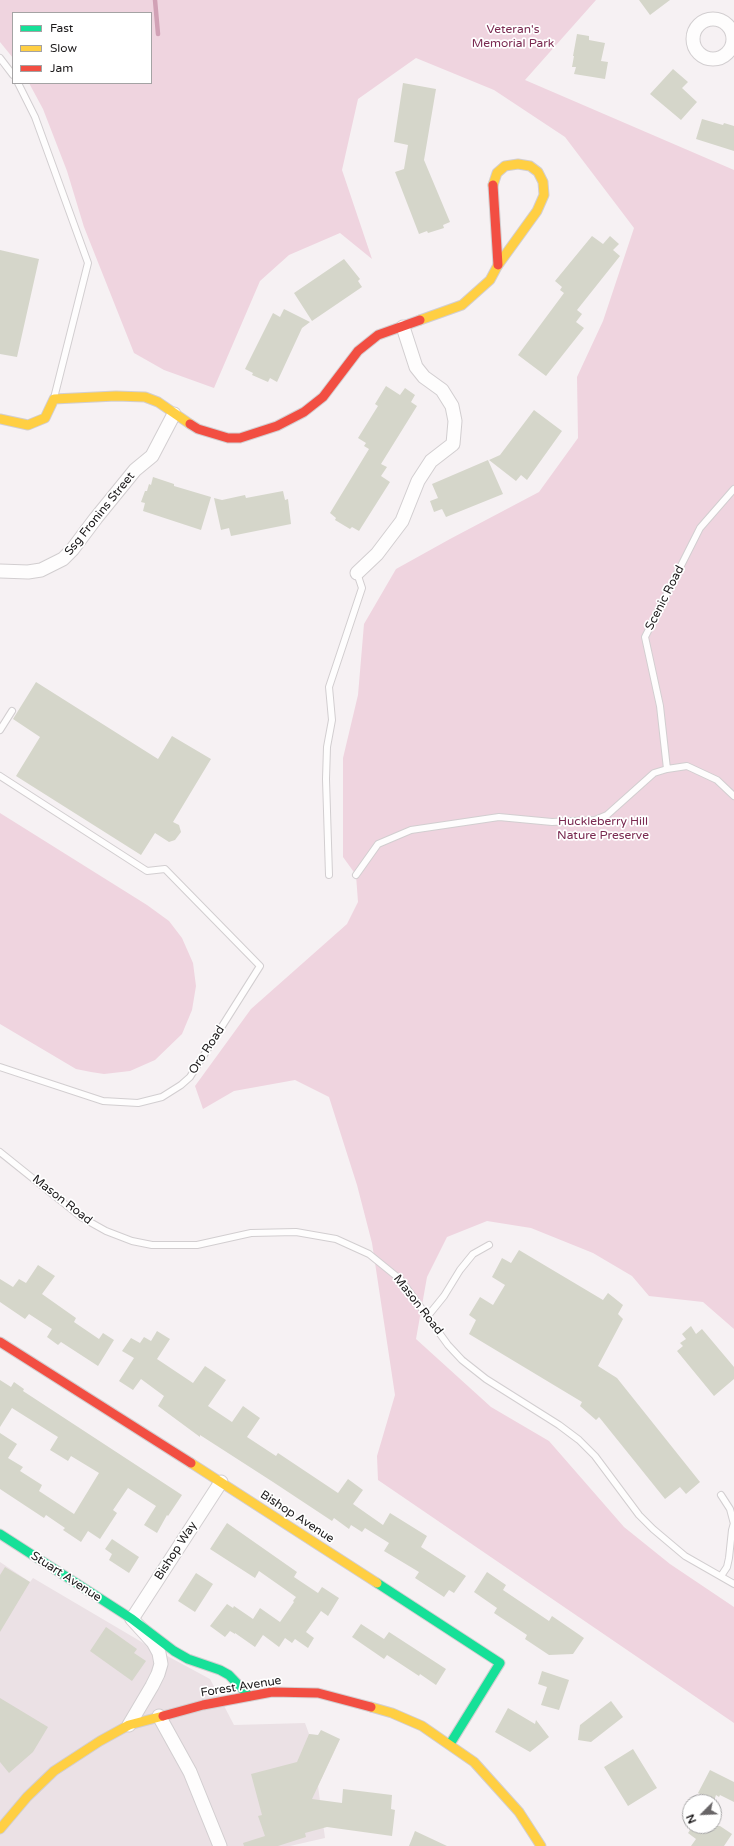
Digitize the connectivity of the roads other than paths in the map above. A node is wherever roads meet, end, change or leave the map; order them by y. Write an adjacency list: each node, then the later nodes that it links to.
1 (0, 58): 2 (lane)
2 (12, 74)
3 (19, 84): 6 (lane)
4 (498, 265): 4 (street); 5 (street)
5 (403, 327): 7 (street); 11 (street)
6 (54, 399): 7 (street); 8 (street)
7 (174, 414): 10 (street, Ssg Fronins Street)
8 (0, 419)
9 (734, 489): 14 (lane, Scenic Road)
10 (0, 571)
11 (357, 572): 17 (lane)
12 (12, 711): 13 (lane)
13 (0, 730)
14 (667, 769): 16 (lane); 18 (lane)
15 (0, 776): 19 (lane, Oro Road)
16 (734, 796)
17 (329, 875)
18 (356, 875)
19 (0, 1067)
20 (0, 1152): 22 (lane, Mason Road)
21 (489, 1245): 22 (lane)
22 (427, 1316): 28 (lane, Mason Road)
23 (0, 1342): 24 (street, Bishop Avenue)
24 (221, 1482): 30 (street, Bishop Way); 34 (street, Bishop Avenue)
25 (721, 1495): 26 (lane)
26 (734, 1524): 28 (lane)
27 (0, 1534): 30 (street, Stuart Avenue)
28 (721, 1576): 29 (lane, Mason Road)
29 (734, 1584)
30 (132, 1619): 31 (street, Stuart Avenue); 33 (street, Stuart Avenue)
31 (249, 1696): 32 (street, Forest Avenue); 34 (street, Forest Avenue)
32 (160, 1716): 33 (street, Forest Avenue); 36 (street)
33 (129, 1725): 35 (street, Forest Avenue)
34 (450, 1744): 37 (street, Forest Avenue)
35 (0, 1829)
36 (220, 1846)
37 (541, 1846)

